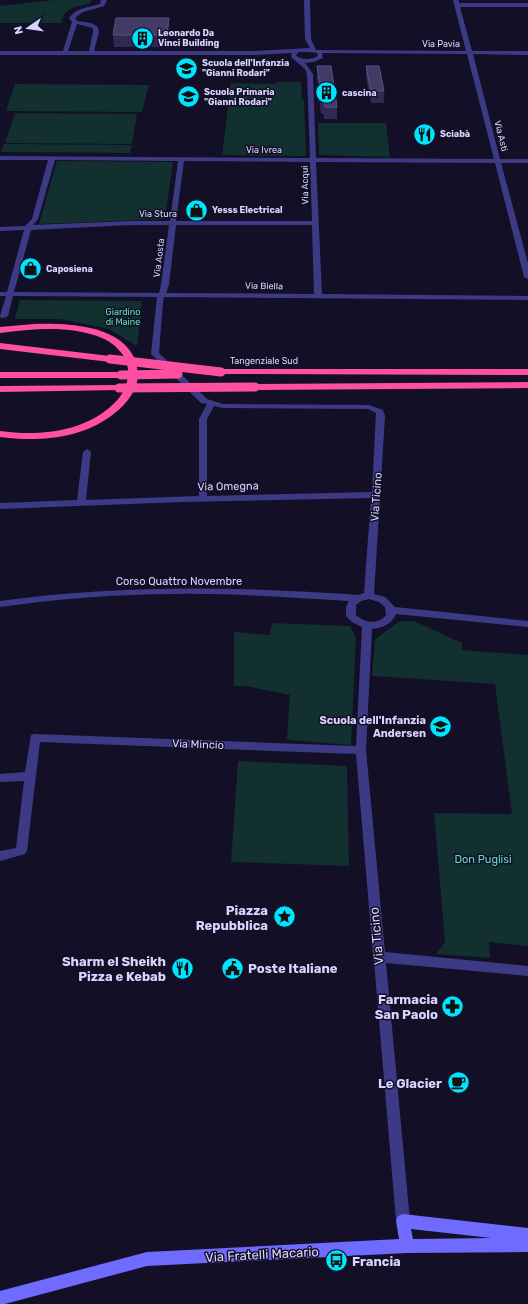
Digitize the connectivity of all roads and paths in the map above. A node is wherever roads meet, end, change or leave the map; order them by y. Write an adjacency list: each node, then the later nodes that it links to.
1 (104, 0): 5 (street)
2 (307, 0): 6 (street)
3 (457, 2): 4 (street); 14 (street, Via Asti)
4 (528, 5)
5 (75, 22): 11 (street); 12 (street)
6 (308, 39): 7 (street); 8 (street)
7 (299, 51): 8 (street, Via Pavia); 13 (street); 17 (street)
8 (315, 51): 9 (street, Via Pavia); 16 (street)
9 (353, 52): 14 (street, Via Pavia); 16 (street, Via Pavia)
10 (0, 53): 11 (street)
11 (65, 53): 12 (street)
12 (91, 53): 13 (street)
13 (255, 53): 17 (street)
14 (471, 53): 15 (street, Via Pavia); 23 (street, Via Asti)
15 (528, 53)
16 (319, 58): 17 (street, Via Pavia); 18 (street, Via Acqui)
17 (297, 59): 18 (street)
18 (310, 74): 22 (street, Via Acqui)
19 (0, 158): 20 (street, Via Ivrea)
20 (52, 158): 21 (street, Via Ivrea); 27 (street)
21 (181, 159): 22 (street, Via Ivrea); 25 (street, Via Aosta)
22 (314, 160): 23 (street, Via Ivrea); 26 (street, Via Acqui)
23 (498, 161): 24 (street, Via Ivrea); 29 (street, Via Asti)
24 (528, 161)
25 (174, 223): 26 (street, Via Stura); 27 (street, Via Stura); 32 (street, Via Aosta)
26 (315, 224): 33 (street, Via Acqui)
27 (28, 228): 28 (street, Via Stura); 31 (street)
28 (0, 229)
29 (528, 277)
30 (0, 294): 31 (street, Via Biella)
31 (10, 294): 32 (street, Via Biella); 35 (street)
32 (162, 295): 33 (street, Via Biella); 43 (street, Via Aosta)
33 (318, 297): 34 (street, Via Biella)
34 (528, 298)
35 (4, 316)
36 (0, 330): 44 (highway)
37 (0, 346): 38 (highway, bridge)
38 (221, 372): 39 (highway, Tangenziale Sud); 40 (highway, Tangenziale Sud, bridge)
39 (528, 372)
40 (0, 375)
41 (528, 385): 42 (highway, bridge)
42 (0, 389)
43 (211, 404): 46 (street, Via Ticino); 47 (street)
44 (0, 434)
45 (87, 452): 48 (street)
46 (376, 495): 47 (street, Via Omegna); 50 (street, Via Ticino)
47 (203, 499): 48 (street, Via Omegna)
48 (81, 504): 49 (street, Via Omegna)
49 (0, 506)
50 (369, 596): 51 (street); 53 (street)
51 (358, 598): 52 (street, Corso Quattro Novembre); 55 (street)
52 (0, 604)
53 (392, 610): 54 (street); 55 (street)
54 (528, 624)
55 (367, 625): 56 (street, Via Ticino)
56 (360, 750): 57 (street, Via Mincio); 60 (street, Via Ticino)
57 (29, 776): 58 (street); 59 (street)
58 (0, 778)
59 (0, 856)
60 (378, 957): 61 (street); 62 (street, Via Ticino)
61 (528, 971)
62 (403, 1221): 63 (street); 65 (street, Via Ticino)
63 (528, 1235)
64 (528, 1245): 65 (street, Via Fratelli Macario)
65 (407, 1246): 66 (street, Via Fratelli Macario)
66 (0, 1298)

